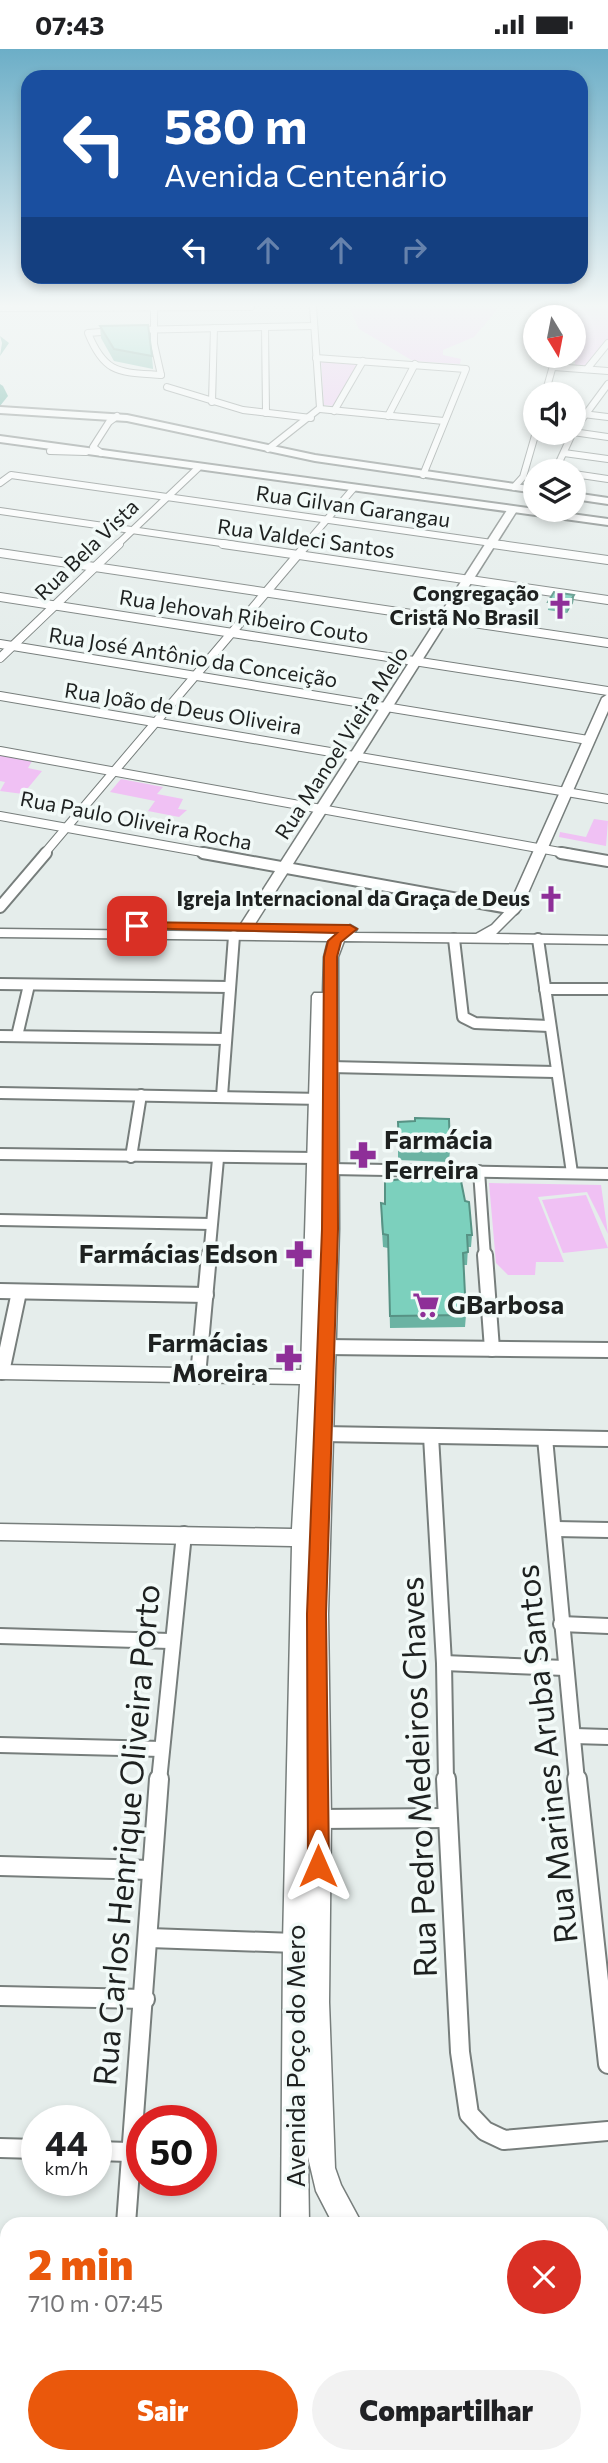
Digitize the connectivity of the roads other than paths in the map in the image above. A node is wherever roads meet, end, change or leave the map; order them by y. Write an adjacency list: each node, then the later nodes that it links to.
1 (113, 420): 14 (street)
2 (134, 420): 11 (main road)
3 (309, 420): 11 (street)
4 (429, 420): 5 (street)
5 (444, 421): 19 (street)
6 (586, 434): 7 (street)
7 (608, 437)
8 (0, 439): 13 (main road)
9 (532, 445): 23 (street)
10 (567, 445): 15 (street)
11 (268, 449): 19 (main road)
12 (50, 451): 13 (street)
13 (86, 452): 14 (main road)
14 (101, 453): 18 (main road)
15 (564, 453): 16 (street); 17 (street)
16 (561, 459)
17 (608, 459)
18 (198, 468): 25 (main road); 26 (street, Rua Bela Vista)
19 (423, 475): 23 (main road)
20 (586, 476): 21 (street)
21 (608, 479)
22 (0, 483): 26 (street, Rua Gilvan Garangau)
23 (514, 487): 24 (main road)
24 (523, 488)
25 (353, 489): 29 (main road); 31 (street)
26 (165, 497): 31 (street, Rua Gilvan Garangau); 33 (street, Rua Bela Vista)
27 (586, 497): 28 (main road)
28 (608, 501)
29 (513, 509): 32 (main road); 34 (main road, Rua Manoel Vieira Melo)
30 (0, 511): 33 (street, Rua Valdeci Santos)
31 (326, 521): 34 (street, Rua Gilvan Garangau); 36 (street)
32 (608, 522)
33 (130, 531): 36 (street, Rua Valdeci Santos); 38 (street, Rua Bela Vista)
34 (492, 543): 37 (street, Rua Gilvan Garangau); 39 (main road, Rua Manoel Vieira Melo)
35 (0, 553): 38 (street)
36 (299, 556): 39 (street, Rua Valdeci Santos); 40 (street)
37 (608, 560)
38 (93, 568): 40 (street); 43 (street, Rua Bela Vista)
39 (470, 580): 42 (street, Rua Valdeci Santos); 44 (main road, Rua Manoel Vieira Melo)
40 (267, 593): 44 (street); 45 (street)
41 (0, 597): 43 (street, Rua Jehovah Ribeiro Couto)
42 (608, 600)
43 (55, 606): 45 (street, Rua Jehovah Ribeiro Couto); 48 (street, Rua Bela Vista)
44 (444, 619): 46 (street); 50 (main road, Rua Manoel Vieira Melo)
45 (232, 633): 50 (street, Rua Jehovah Ribeiro Couto); 51 (street)
46 (608, 643)
47 (0, 644): 48 (street, Rua José Antônio da Conceição)
48 (12, 646): 49 (street, Rua Bela Vista); 51 (street, Rua José Antônio da Conceição)
49 (0, 658)
50 (417, 661): 52 (street, Rua Jehovah Ribeiro Couto); 55 (main road, Rua Manoel Vieira Melo)
51 (193, 676): 55 (street, Rua José Antônio da Conceição); 56 (street)
52 (608, 691)
53 (0, 697): 56 (street, Rua João de Deus Oliveira)
54 (608, 698): 57 (main road)
55 (387, 706): 57 (street, Rua José Antônio da Conceição); 59 (main road, Rua Manoel Vieira Melo)
56 (156, 723): 59 (street, Rua João de Deus Oliveira); 60 (street)
57 (588, 740): 61 (main road)
58 (0, 751): 60 (street)
59 (357, 756): 61 (street, Rua João de Deus Oliveira); 63 (main road, Rua Manoel Vieira Melo)
60 (115, 774): 63 (street); 65 (street)
61 (566, 792): 62 (street, Rua João de Deus Oliveira); 66 (main road)
62 (608, 799)
63 (320, 810): 66 (street); 68 (main road, Rua Manoel Vieira Melo)
64 (0, 816): 65 (street, Rua Paulo Oliveira Rocha)
65 (67, 827): 68 (street, Rua Paulo Oliveira Rocha); 69 (street)
66 (542, 849): 67 (street); 70 (main road)
67 (608, 861)
68 (284, 869): 70 (street, Rua Paulo Oliveira Rocha); 74 (main road, Rua Manoel Vieira Melo)
69 (0, 907)
70 (513, 909): 72 (main road)
71 (0, 924): 74 (main road)
72 (497, 929): 73 (main road); 76 (main road); 77 (main road)
73 (608, 930)
74 (240, 931): 75 (main road); 76 (main road); 83 (street)
75 (0, 933)
76 (339, 933): 78 (main road); 90 (main road, Avenida Poço do Mero); 95 (main road, Avenida Poço do Mero)
77 (480, 938): 78 (main road); 79 (main road)
78 (454, 939): 86 (street)
79 (538, 939): 80 (main road); 84 (street)
80 (608, 940)
81 (0, 984): 82 (street)
82 (29, 985): 83 (street); 88 (street)
83 (229, 987): 89 (street)
84 (545, 989): 85 (street); 86 (street)
85 (608, 989)
86 (549, 1026): 91 (street)
87 (0, 1036): 88 (street)
88 (17, 1036): 89 (street)
89 (226, 1039): 94 (street)
90 (330, 1067): 91 (street); 95 (main road, Avenida Poço do Mero)
91 (555, 1072): 101 (street)
92 (0, 1093): 93 (street)
93 (141, 1095): 94 (street); 97 (street)
94 (222, 1096): 95 (street)
95 (324, 1110): 99 (main road, Avenida Poço do Mero)
96 (0, 1154): 97 (street)
97 (131, 1157): 98 (street)
98 (218, 1159): 99 (street); 104 (street)
99 (323, 1164): 100 (street); 108 (main road, Avenida Poço do Mero); 113 (main road, Avenida Poço do Mero)
100 (479, 1171): 101 (street); 109 (street)
101 (572, 1173): 102 (street)
102 (608, 1174)
103 (0, 1220): 104 (street)
104 (211, 1224): 107 (street)
105 (0, 1291): 106 (street)
106 (19, 1292): 107 (street); 111 (street)
107 (206, 1295): 112 (street)
108 (325, 1347): 109 (street); 113 (main road, Avenida Poço do Mero)
109 (492, 1349): 110 (street)
110 (608, 1350)
111 (1, 1372): 112 (main road)
112 (198, 1376): 113 (main road)
113 (317, 1377): 114 (main road, Avenida Poço do Mero); 122 (main road, Avenida Poço do Mero)
114 (322, 1434): 115 (street); 134 (main road, Avenida Poço do Mero)
115 (431, 1436): 116 (street); 127 (street, Rua Pedro Medeiros Chaves)
116 (545, 1438): 117 (street); 118 (street, Rua Marines Aruba Santos)
117 (608, 1439)
118 (556, 1529): 119 (street); 123 (street, Rua Marines Aruba Santos)
119 (608, 1530)
120 (0, 1532): 121 (main road)
121 (184, 1534): 122 (main road); 126 (street, Rua Carlos Henrique Oliveira Porto)
122 (302, 1538): 138 (main road, Avenida Poço do Mero)
123 (561, 1624): 124 (street); 128 (street, Rua Marines Aruba Santos)
124 (608, 1626)
125 (0, 1636): 126 (street)
126 (170, 1641): 132 (street, Rua Carlos Henrique Oliveira Porto)
127 (444, 1663): 128 (street); 133 (street, Rua Pedro Medeiros Chaves)
128 (565, 1668): 129 (street, Rua Marines Aruba Santos)
129 (574, 1736): 130 (street); 141 (street, Rua Marines Aruba Santos)
130 (608, 1737)
131 (0, 1745): 132 (street)
132 (162, 1749): 136 (street, Rua Carlos Henrique Oliveira Porto)
133 (447, 1818): 134 (street); 143 (street, Rua Pedro Medeiros Chaves)
134 (319, 1819): 150 (main road, Avenida Poço do Mero)
135 (0, 1866): 136 (street)
136 (151, 1870): 137 (street, Rua Carlos Henrique Oliveira Porto)
137 (149, 1938): 138 (street); 140 (street, Rua Carlos Henrique Oliveira Porto)
138 (295, 1943): 149 (main road, Avenida Poço do Mero)
139 (0, 1996): 140 (street)
140 (145, 1999): 142 (street, Rua Carlos Henrique Oliveira Porto)
141 (608, 2064)
142 (135, 2105)
143 (469, 2114): 144 (street)
144 (608, 2131)
145 (0, 2148): 146 (street)
146 (21, 2149)
147 (127, 2196): 148 (street, Rua Carlos Henrique Oliveira Porto)
148 (125, 2217)
149 (295, 2217)
150 (344, 2217)

